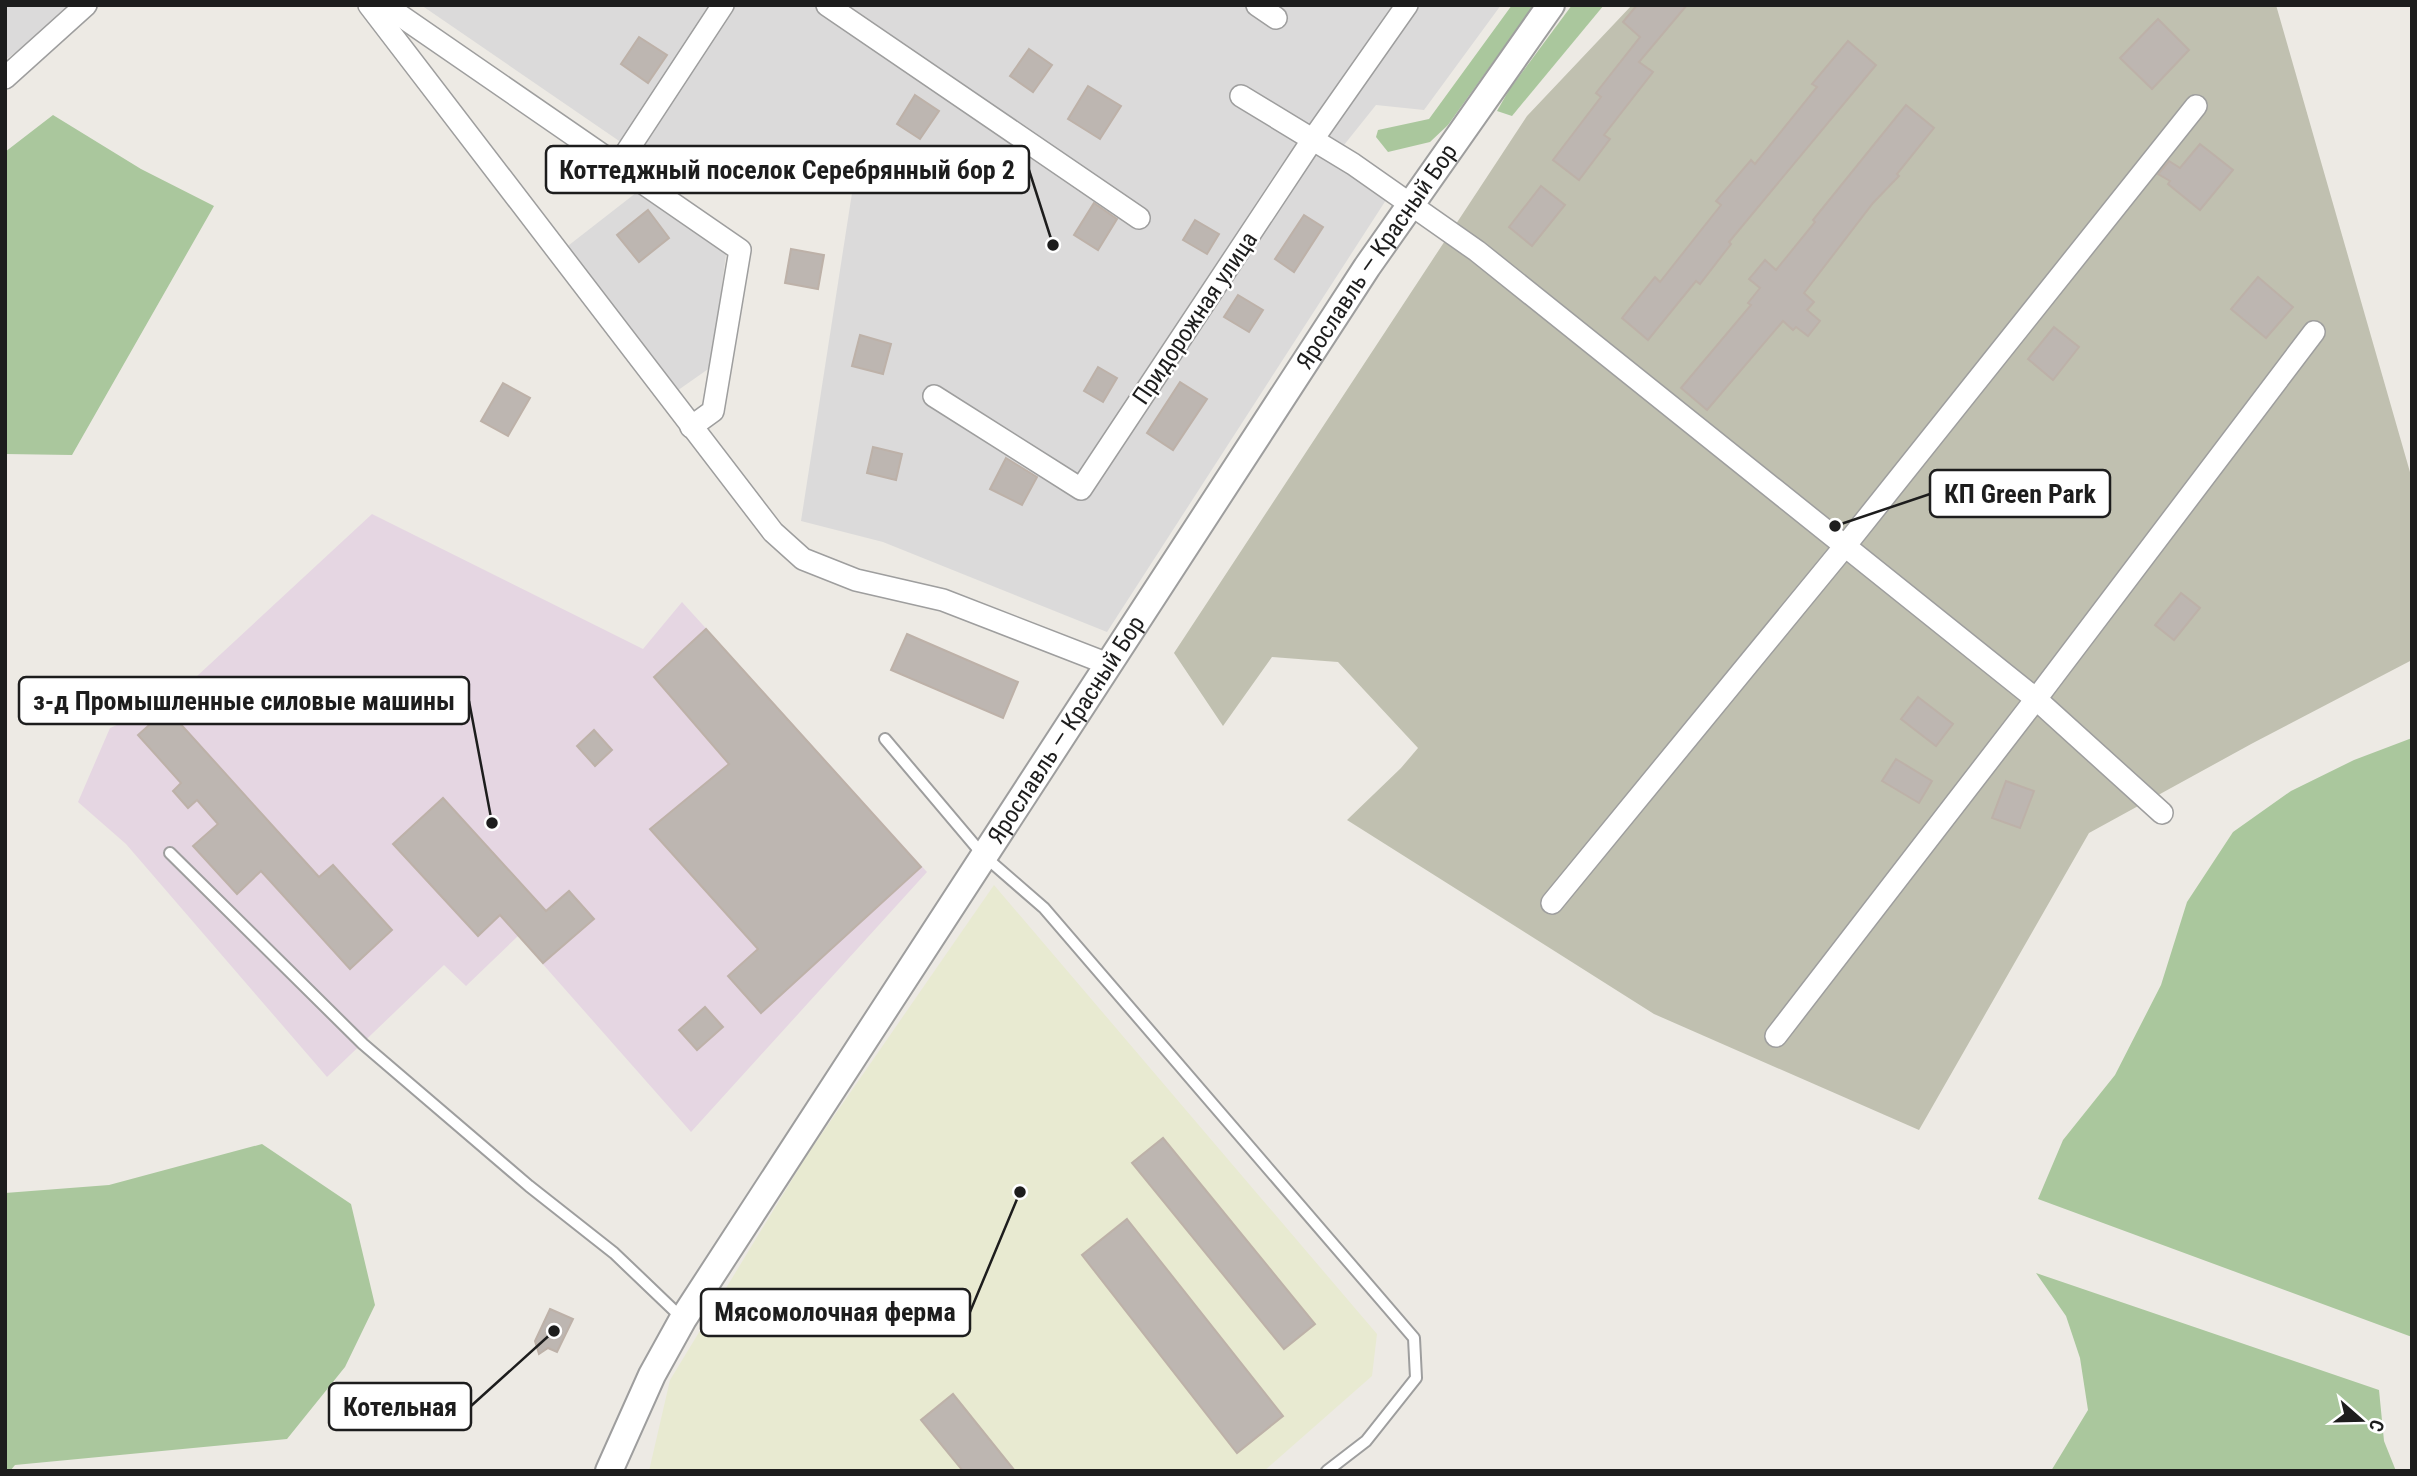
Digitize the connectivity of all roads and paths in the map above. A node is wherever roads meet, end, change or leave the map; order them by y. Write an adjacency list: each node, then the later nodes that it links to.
1 (86, 5): 10 (street)
2 (369, 5): 19 (street)
3 (385, 5): 14 (street)
4 (723, 5): 14 (street)
5 (827, 5): 16 (street)
6 (1257, 5): 9 (street)
7 (1407, 5): 13 (street, Придорожная улица)
8 (1551, 5): 15 (street, Ярославль — Красный Бор)
9 (1276, 18)
10 (5, 78)
11 (1241, 96): 13 (street)
12 (2196, 106): 20 (street)
13 (1313, 139): 15 (street); 18 (street, Придорожная улица)
14 (618, 166): 19 (street)
15 (1411, 205): 20 (street); 21 (street, Ярославль — Красный Бор)
16 (1139, 218)
17 (2314, 332): 22 (street)
18 (934, 396)
19 (691, 427): 21 (street)
20 (1845, 546): 22 (street); 27 (street)
21 (1108, 664): 26 (street, Ярославль — Красный Бор)
22 (2036, 699): 24 (street); 28 (street)
23 (885, 739): 26 (lane)
24 (2162, 813)
25 (170, 853): 29 (lane)
26 (983, 855): 29 (street, Ярославль — Красный Бор); 31 (lane)
27 (1552, 903)
28 (1776, 1036)
29 (683, 1319): 30 (street, Ярославль — Красный Бор)
30 (609, 1471)
31 (1327, 1471)

